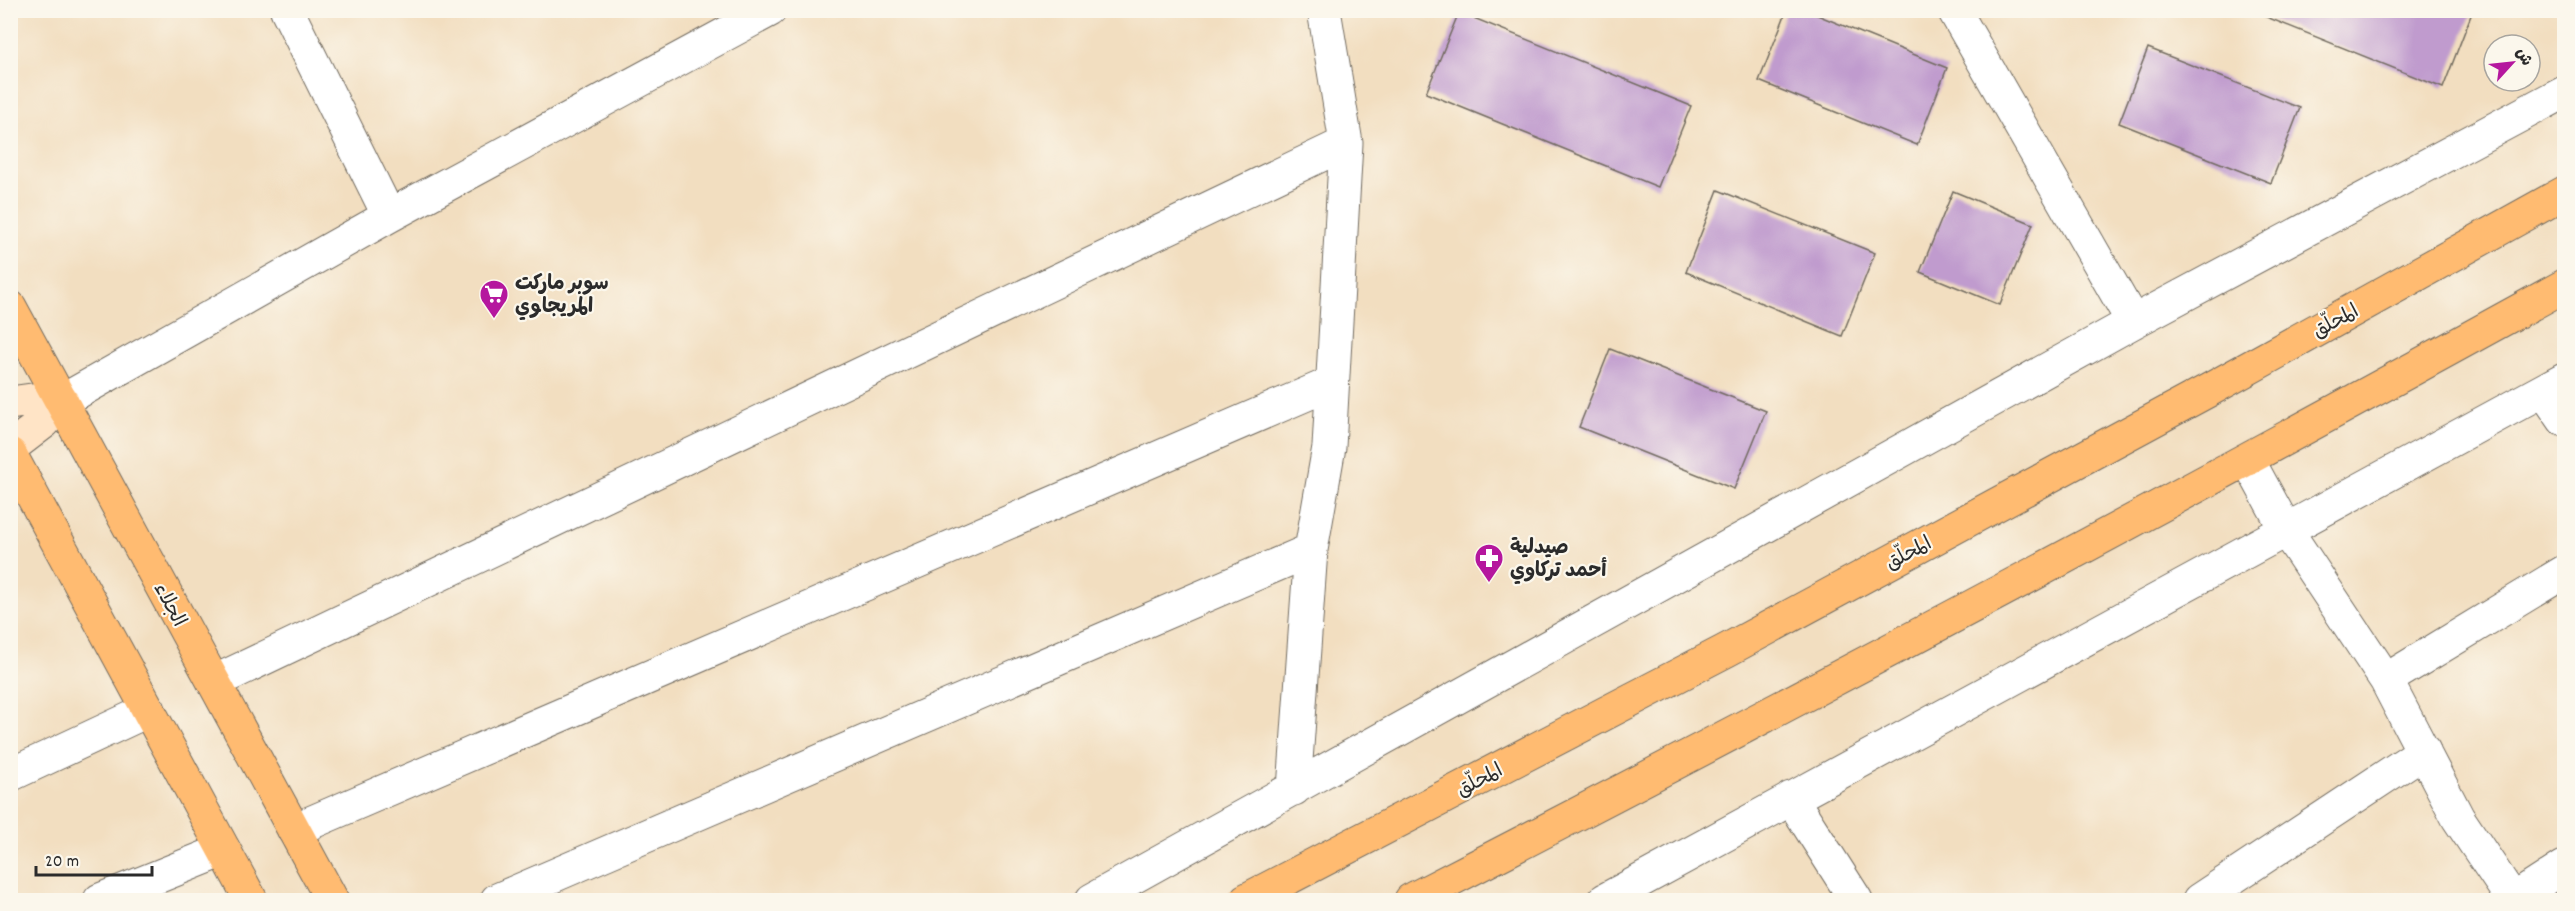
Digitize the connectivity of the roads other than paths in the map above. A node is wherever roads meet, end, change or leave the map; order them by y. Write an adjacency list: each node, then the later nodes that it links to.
1 (288, 10): 8 (street)
2 (770, 10): 8 (street)
3 (1324, 10): 6 (street)
4 (1954, 10): 11 (street)
5 (2565, 92): 11 (street)
6 (1346, 143): 12 (street); 24 (street)
7 (2565, 193): 38 (highway, المحلّق)
8 (389, 216): 14 (street)
9 (2565, 286): 19 (highway)
10 (10, 307): 14 (highway, الجلاء)
11 (2133, 322): 28 (street)
12 (1332, 383): 21 (street); 30 (street)
13 (2554, 385): 16 (street); 20 (street)
14 (62, 401): 15 (street); 17 (street); 24 (highway, الجلاء)
15 (10, 403)
16 (2565, 420)
17 (10, 448)
18 (10, 454): 25 (highway)
19 (2248, 460): 20 (street); 39 (highway)
20 (2286, 531): 23 (street); 29 (street)
21 (1311, 550): 28 (street); 36 (street)
22 (2565, 572): 23 (street)
23 (2386, 680): 26 (street)
24 (214, 682): 30 (highway, الجلاء)
25 (149, 710): 27 (street); 31 (highway)
26 (2424, 751): 32 (street); 42 (street)
27 (10, 774)
28 (1294, 789): 37 (street)
29 (1791, 798): 40 (street); 41 (street)
30 (294, 830): 35 (highway, الجلاء)
31 (224, 850): 33 (street); 34 (highway)
32 (2565, 867)
33 (100, 900)
34 (251, 900)
35 (332, 900)
36 (497, 900)
37 (1092, 900)
38 (1246, 900)
39 (1411, 900)
40 (1605, 900)
41 (1856, 900)
42 (2199, 900)

